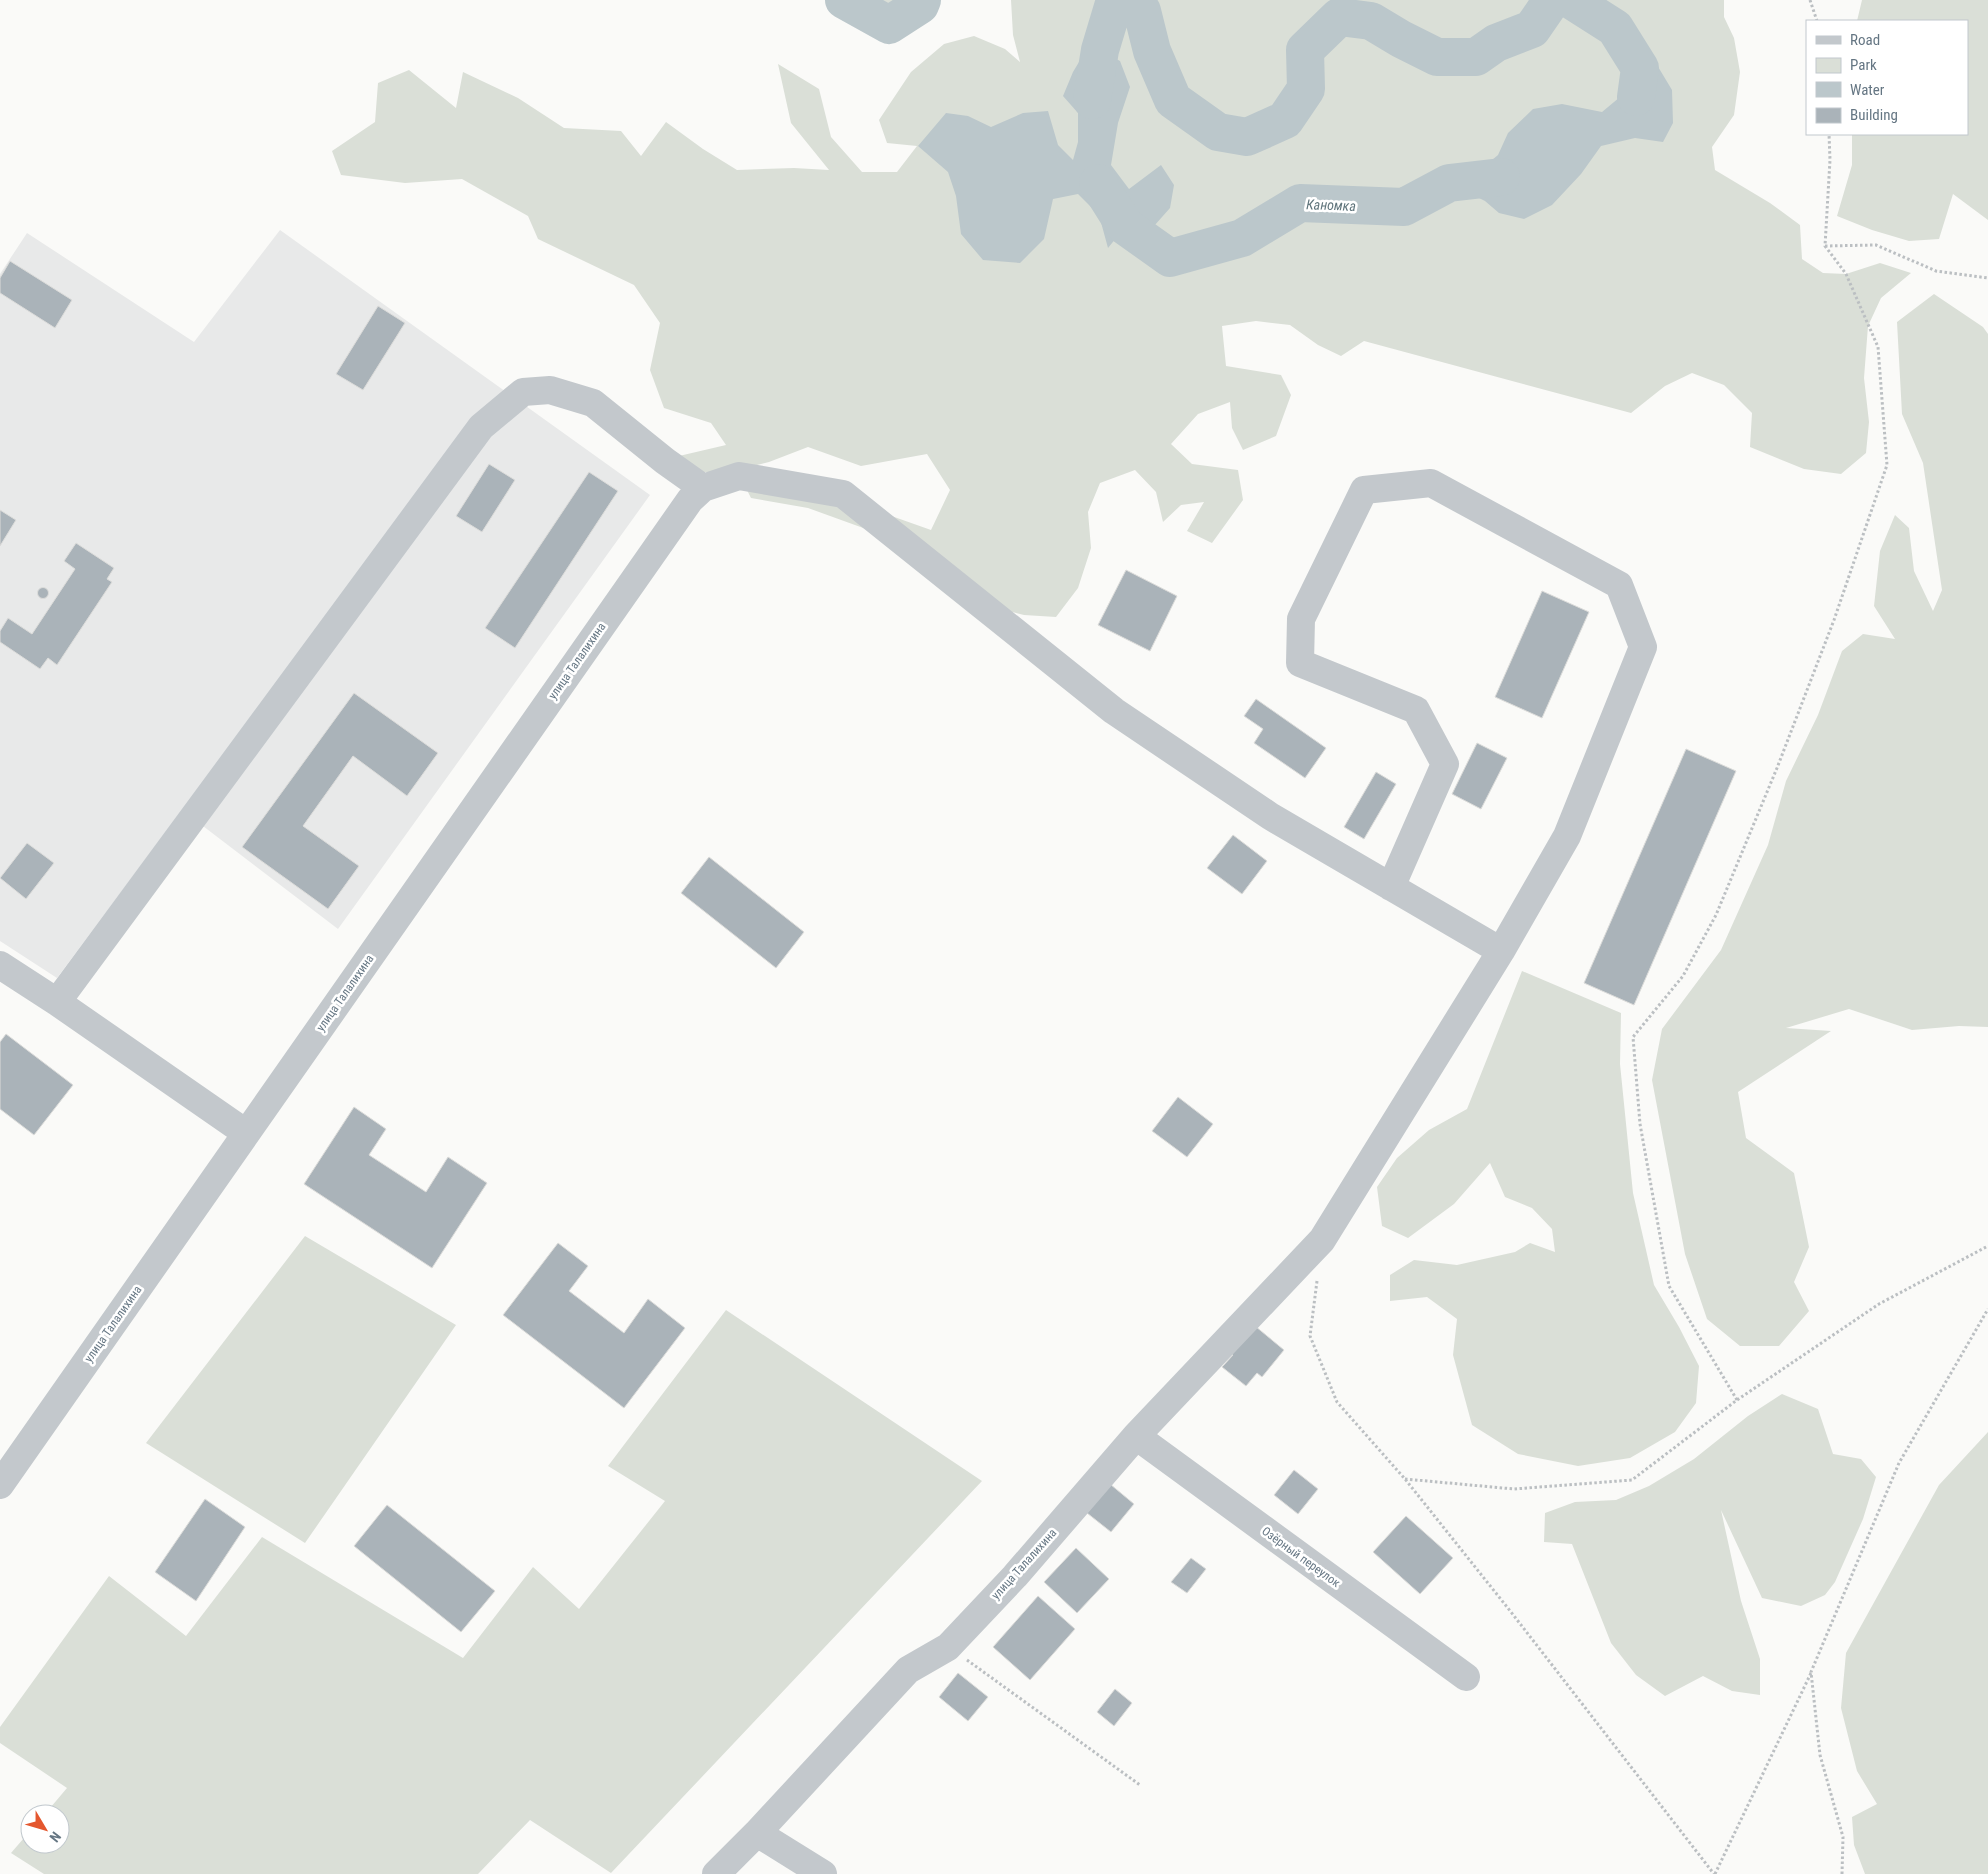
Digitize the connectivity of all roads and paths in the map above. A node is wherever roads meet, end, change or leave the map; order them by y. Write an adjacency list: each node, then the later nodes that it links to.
1 (1810, 0): 2 (path)
2 (1817, 20)
3 (1829, 135): 4 (path)
4 (1825, 246): 5 (path); 15 (path)
5 (1988, 278)
6 (696, 494): 7 (street); 10 (street); 11 (street, улица Талалихина)
7 (1391, 887): 8 (street); 8 (street, улица Талалихина)
8 (1501, 951): 16 (street, улица Талалихина)
9 (0, 965): 10 (street)
10 (58, 1002): 11 (street)
11 (246, 1134): 18 (street, улица Талалихина)
12 (1988, 1246): 15 (path)
13 (1317, 1279): 17 (path)
14 (1988, 1309): 20 (path)
15 (1737, 1400): 17 (path)
16 (1136, 1436): 19 (street, улица Талалихина); 21 (street, Озёрный переулок)
17 (1405, 1479): 26 (path)
18 (0, 1485)
19 (948, 1646): 22 (path); 23 (street, улица Талалихина)
20 (1811, 1672): 26 (path); 27 (path)
21 (1466, 1677)
22 (1140, 1785)
23 (758, 1833): 24 (street, улица Талалихина); 25 (street)
24 (716, 1874)
25 (823, 1874)
26 (1714, 1874)
27 (1842, 1874)

